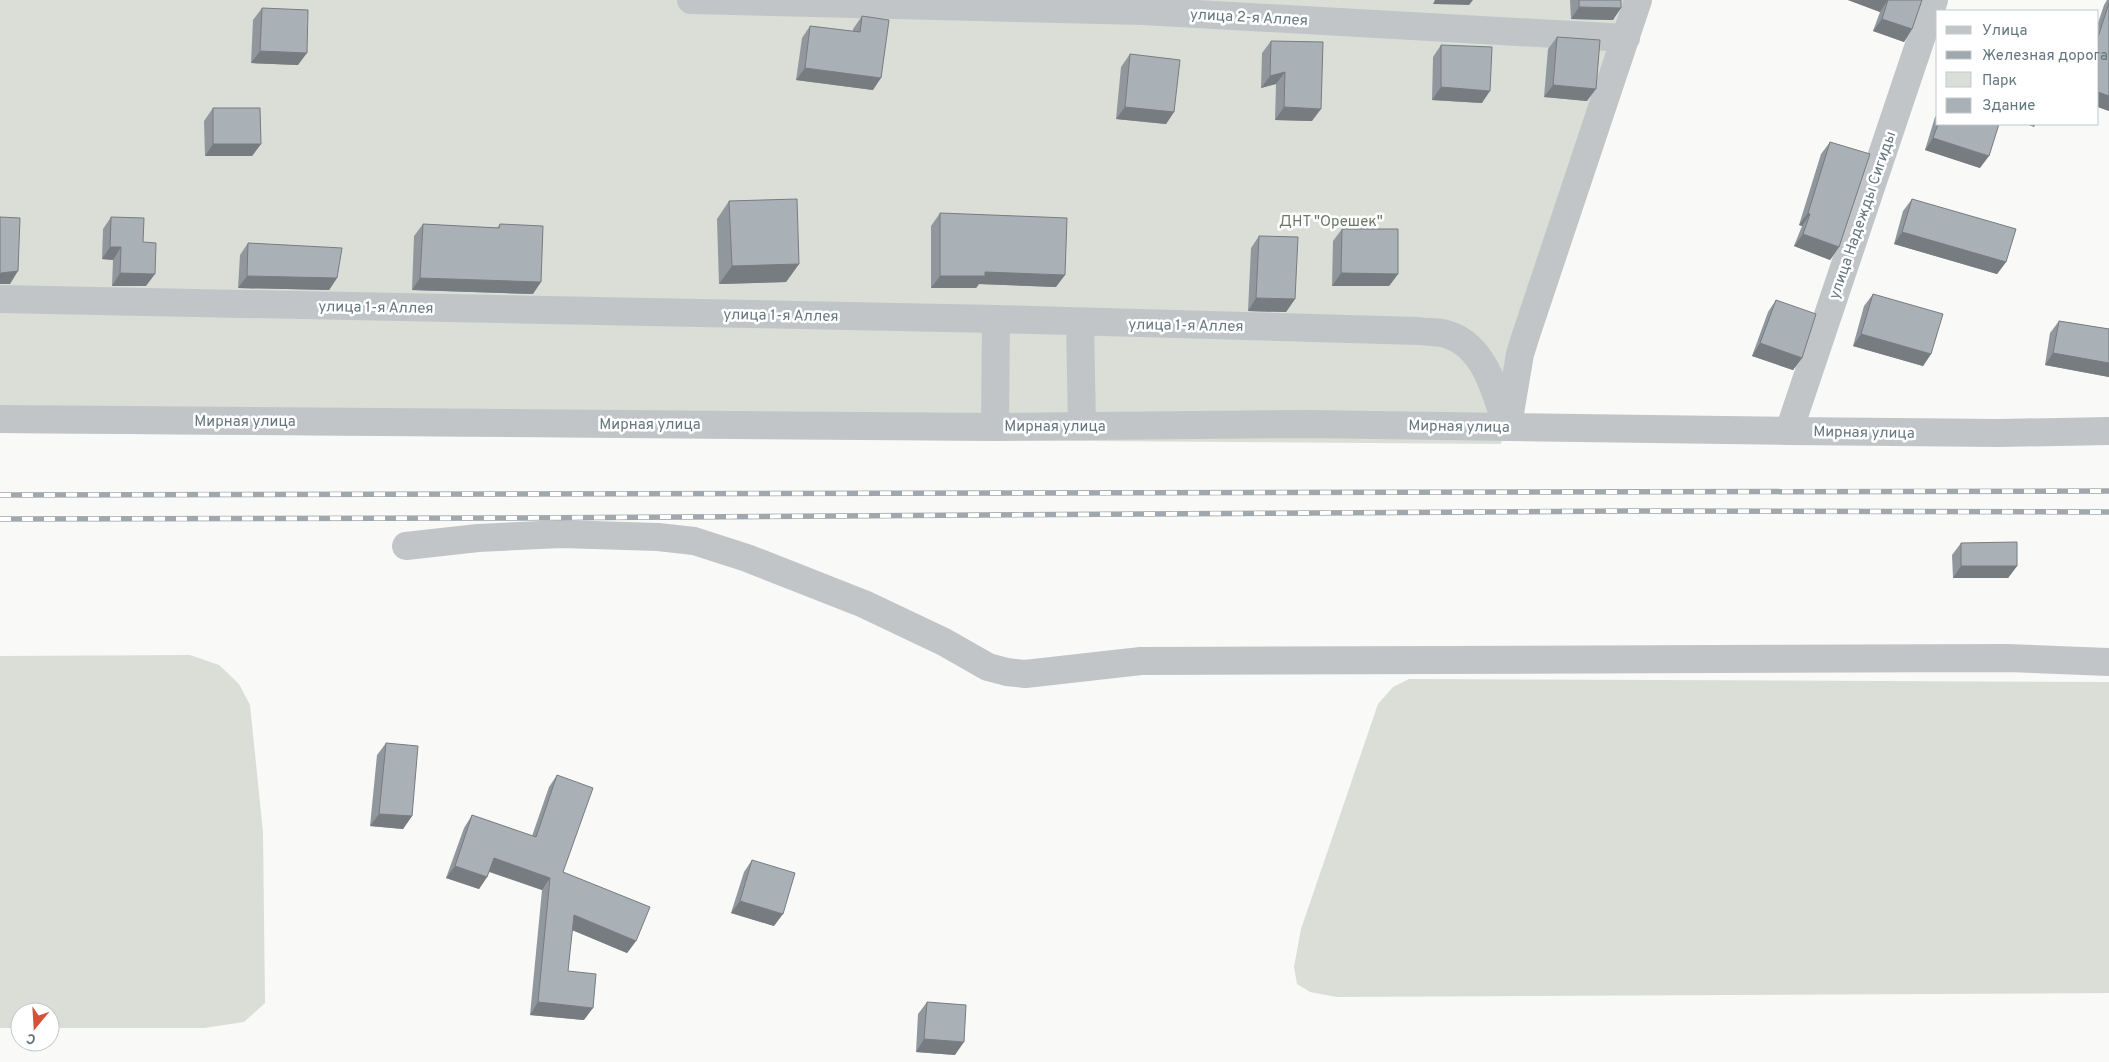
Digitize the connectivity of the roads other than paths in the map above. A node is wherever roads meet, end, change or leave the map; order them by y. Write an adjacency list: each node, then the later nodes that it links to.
1 (691, 0): 4 (street, улица 2-я Аллея)
2 (1638, 0): 4 (street)
3 (1934, 0): 12 (street, улица Надежды Сигиды)
4 (1626, 38): 11 (street)
5 (0, 299): 6 (street, улица 1-я Аллея)
6 (996, 319): 7 (street, улица 1-я Аллея); 10 (street)
7 (1080, 323): 9 (street); 11 (street, улица 1-я Аллея)
8 (0, 418): 10 (street, Мирная улица)
9 (1082, 426): 10 (street, Мирная улица); 11 (street, Мирная улица)
10 (995, 427)
11 (1507, 427): 12 (street, Мирная улица)
12 (1789, 431): 13 (street, Мирная улица)
13 (2109, 431)
14 (406, 546): 15 (street)
15 (2109, 662)

